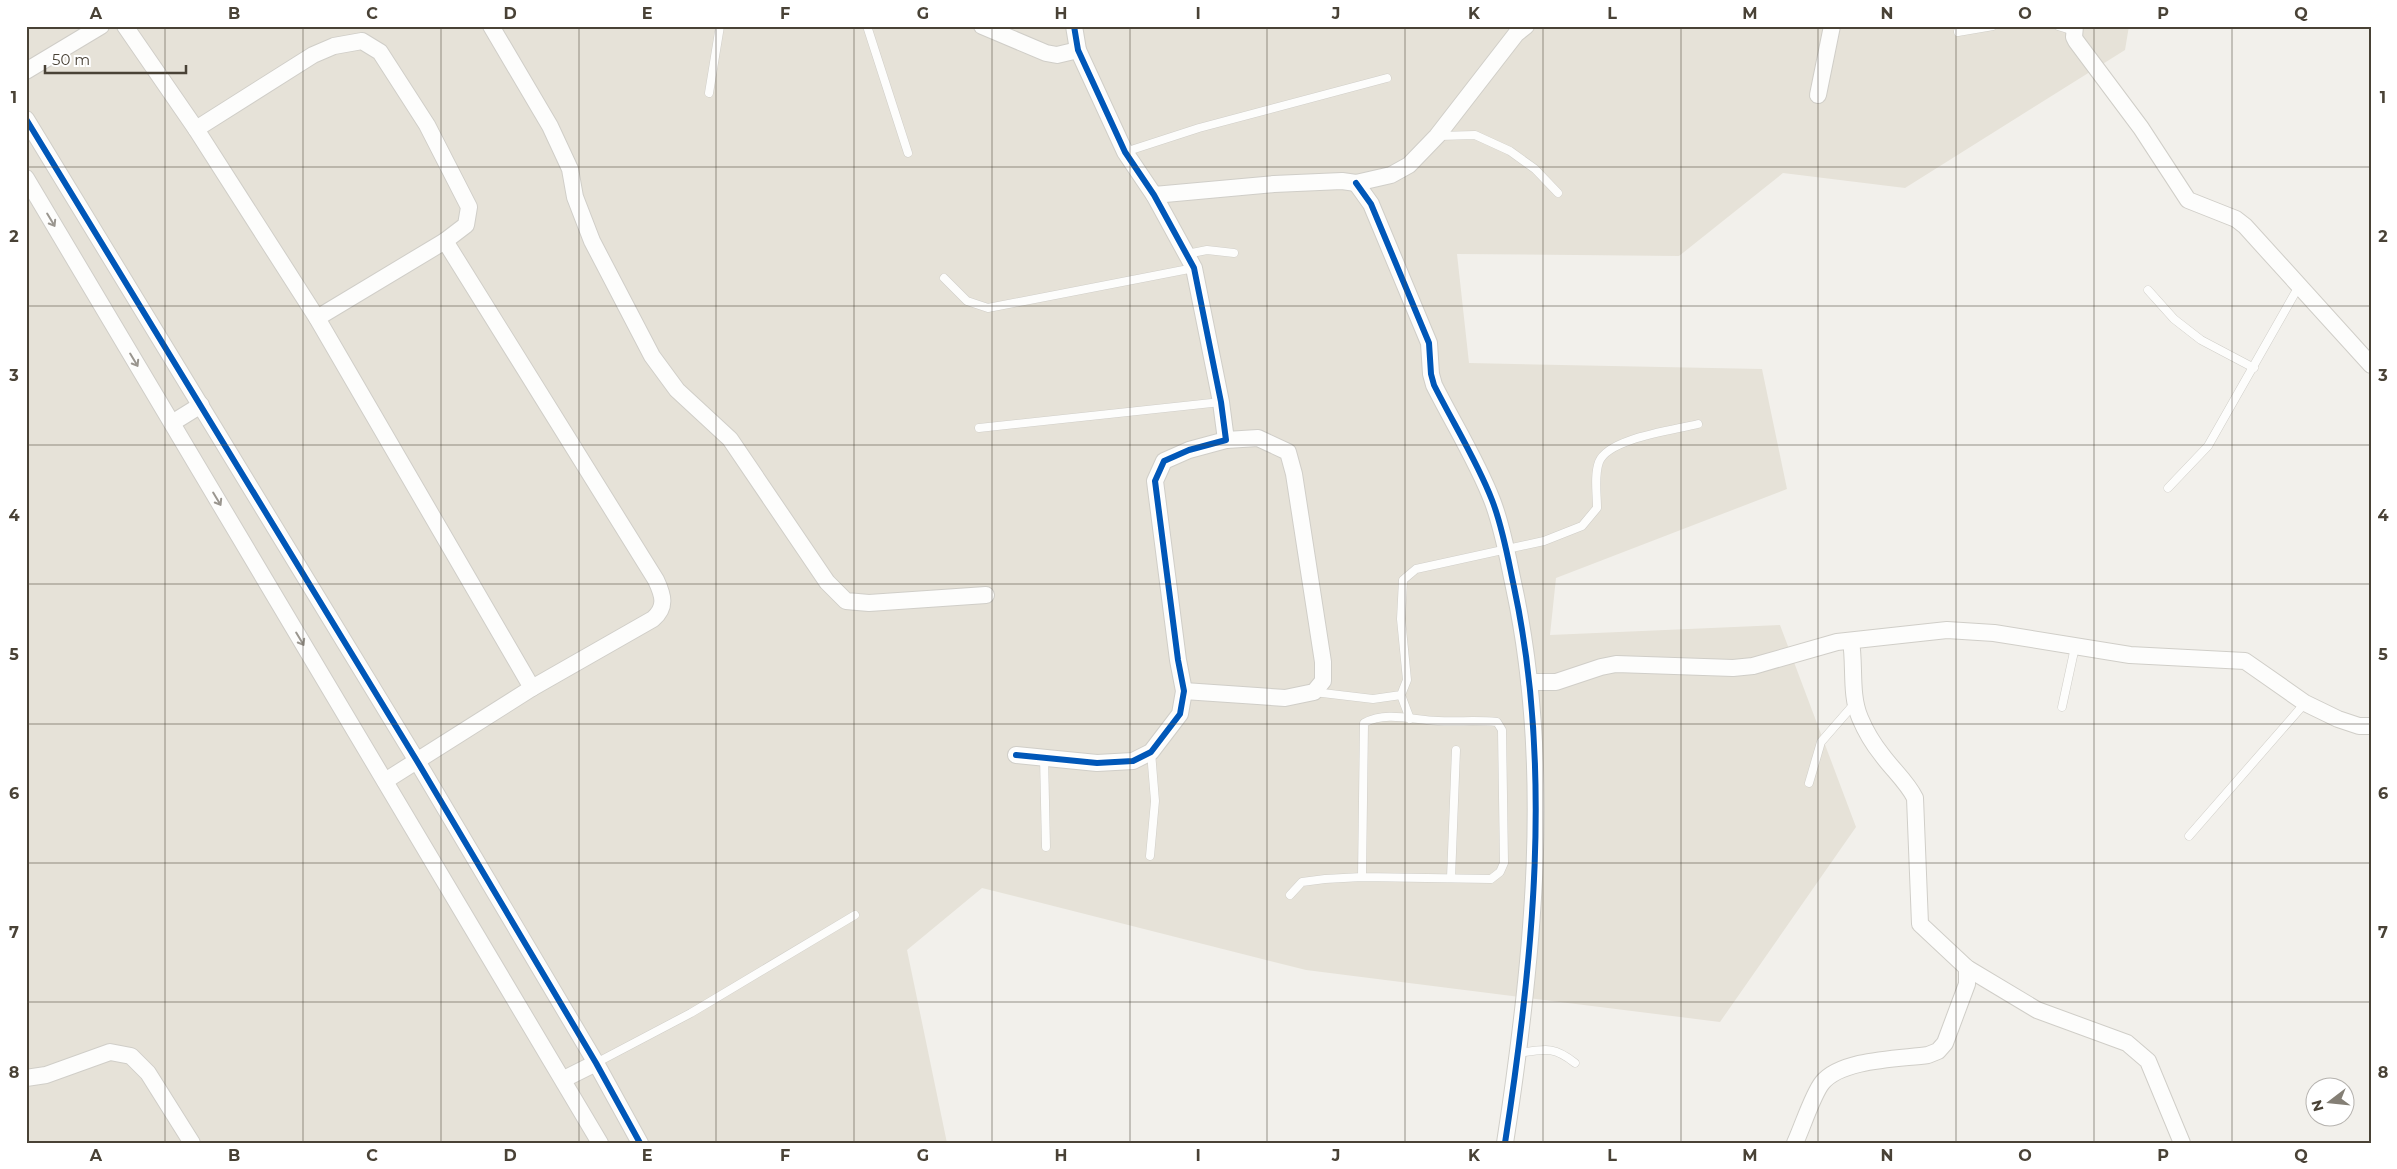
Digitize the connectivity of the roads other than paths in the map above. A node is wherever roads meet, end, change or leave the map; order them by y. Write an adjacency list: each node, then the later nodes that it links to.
1 (101, 26): 15 (street)
2 (125, 26): 20 (street)
3 (491, 26): 45 (street)
4 (720, 26): 17 (lane)
5 (866, 26): 23 (lane)
6 (982, 26): 14 (street)
7 (1074, 26): 14 (street)
8 (1526, 26): 21 (street)
9 (1832, 26): 18 (street)
10 (1993, 26): 13 (lane)
11 (2058, 26): 12 (lane)
12 (2075, 29): 32 (street)
13 (1958, 32)
14 (1078, 50): 22 (street)
15 (26, 71)
16 (1387, 78): 22 (lane)
17 (709, 93)
18 (1818, 95)
19 (26, 119): 38 (street)
20 (196, 129): 28 (street); 34 (street)
21 (1437, 136): 25 (street); 26 (lane)
22 (1126, 152): 27 (street)
23 (908, 153)
24 (26, 178): 39 (street, one-way to 39)
25 (1356, 183): 27 (street); 44 (street)
26 (1558, 193)
27 (1154, 195): 30 (street)
28 (445, 241): 34 (street); 49 (street)
29 (1234, 253): 30 (lane)
30 (1191, 261): 31 (lane); 37 (street)
31 (944, 278)
32 (2299, 286): 35 (street); 36 (lane)
33 (2148, 290): 36 (lane)
34 (317, 318): 49 (street)
35 (2371, 365)
36 (2254, 368): 43 (lane)
37 (1221, 402): 41 (lane); 42 (street)
38 (201, 404): 39 (street); 62 (street)
39 (172, 423): 63 (street, one-way to 63)
40 (1698, 424): 44 (lane)
41 (979, 428)
42 (1226, 440): 50 (street); 51 (street)
43 (2168, 488)
44 (1506, 550): 48 (street); 52 (lane)
45 (986, 595)
46 (1851, 641): 47 (street); 48 (street); 53 (street)
47 (2075, 647): 54 (street); 55 (lane)
48 (1529, 682): 73 (street)
49 (532, 688): 62 (street)
50 (1184, 691): 51 (street); 59 (street)
51 (1314, 692): 52 (lane)
52 (1401, 695): 56 (lane)
53 (1855, 703): 64 (lane); 72 (street)
54 (2305, 703): 57 (street); 65 (lane)
55 (2062, 707)
56 (1410, 719): 68 (lane); 69 (lane)
57 (2371, 726)
58 (1456, 750): 69 (lane)
59 (1151, 752): 61 (street); 67 (lane)
60 (1016, 755): 61 (street)
61 (1044, 757): 66 (lane)
62 (417, 761): 63 (street); 74 (street)
63 (385, 781): 77 (street)
64 (1808, 783)
65 (2189, 836)
66 (1046, 847)
67 (1150, 856)
68 (1362, 877): 69 (lane); 70 (lane)
69 (1451, 878)
70 (1290, 895)
71 (856, 915): 74 (lane)
72 (1967, 968): 82 (street); 83 (street)
73 (1519, 1053): 75 (lane); 81 (street)
74 (596, 1063): 77 (street); 80 (street)
75 (1575, 1063)
76 (26, 1078): 78 (street)
77 (564, 1080): 79 (street)
78 (192, 1143)
79 (600, 1143)
80 (640, 1143)
81 (1505, 1143)
82 (1795, 1143)
83 (2182, 1143)

